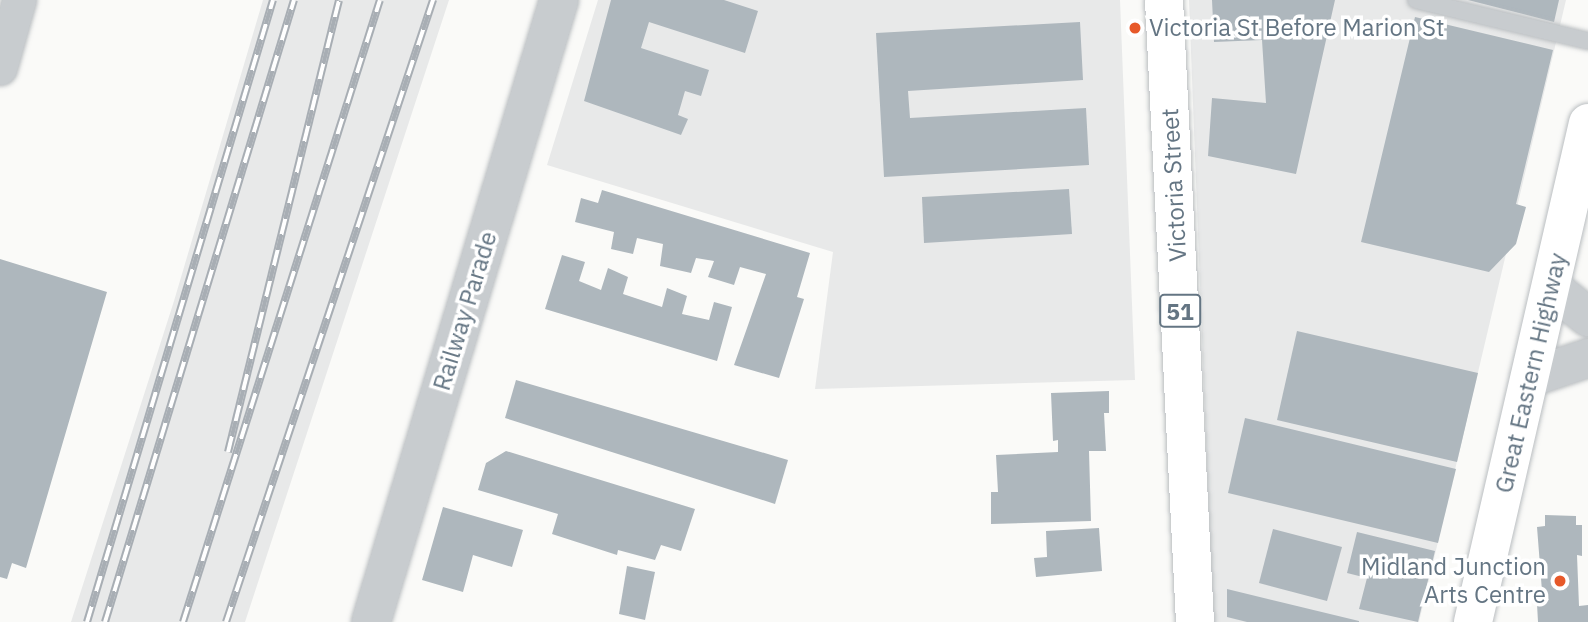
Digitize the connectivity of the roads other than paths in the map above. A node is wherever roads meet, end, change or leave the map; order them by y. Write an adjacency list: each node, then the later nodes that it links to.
1 (19, 0): 6 (street)
2 (559, 0): 12 (street, Railway Parade)
3 (1164, 0): 13 (highway, Victoria Street / 51)
4 (1416, 0): 5 (lane)
5 (1588, 41)
6 (0, 68)
7 (1588, 123): 8 (highway, Great Eastern Highway)
8 (1551, 288): 9 (street); 11 (highway, Great Eastern Highway)
9 (1588, 317)
10 (1588, 358): 11 (street)
11 (1530, 378): 14 (highway, Great Eastern Highway)
12 (370, 622)
13 (1195, 622)
14 (1474, 622)

